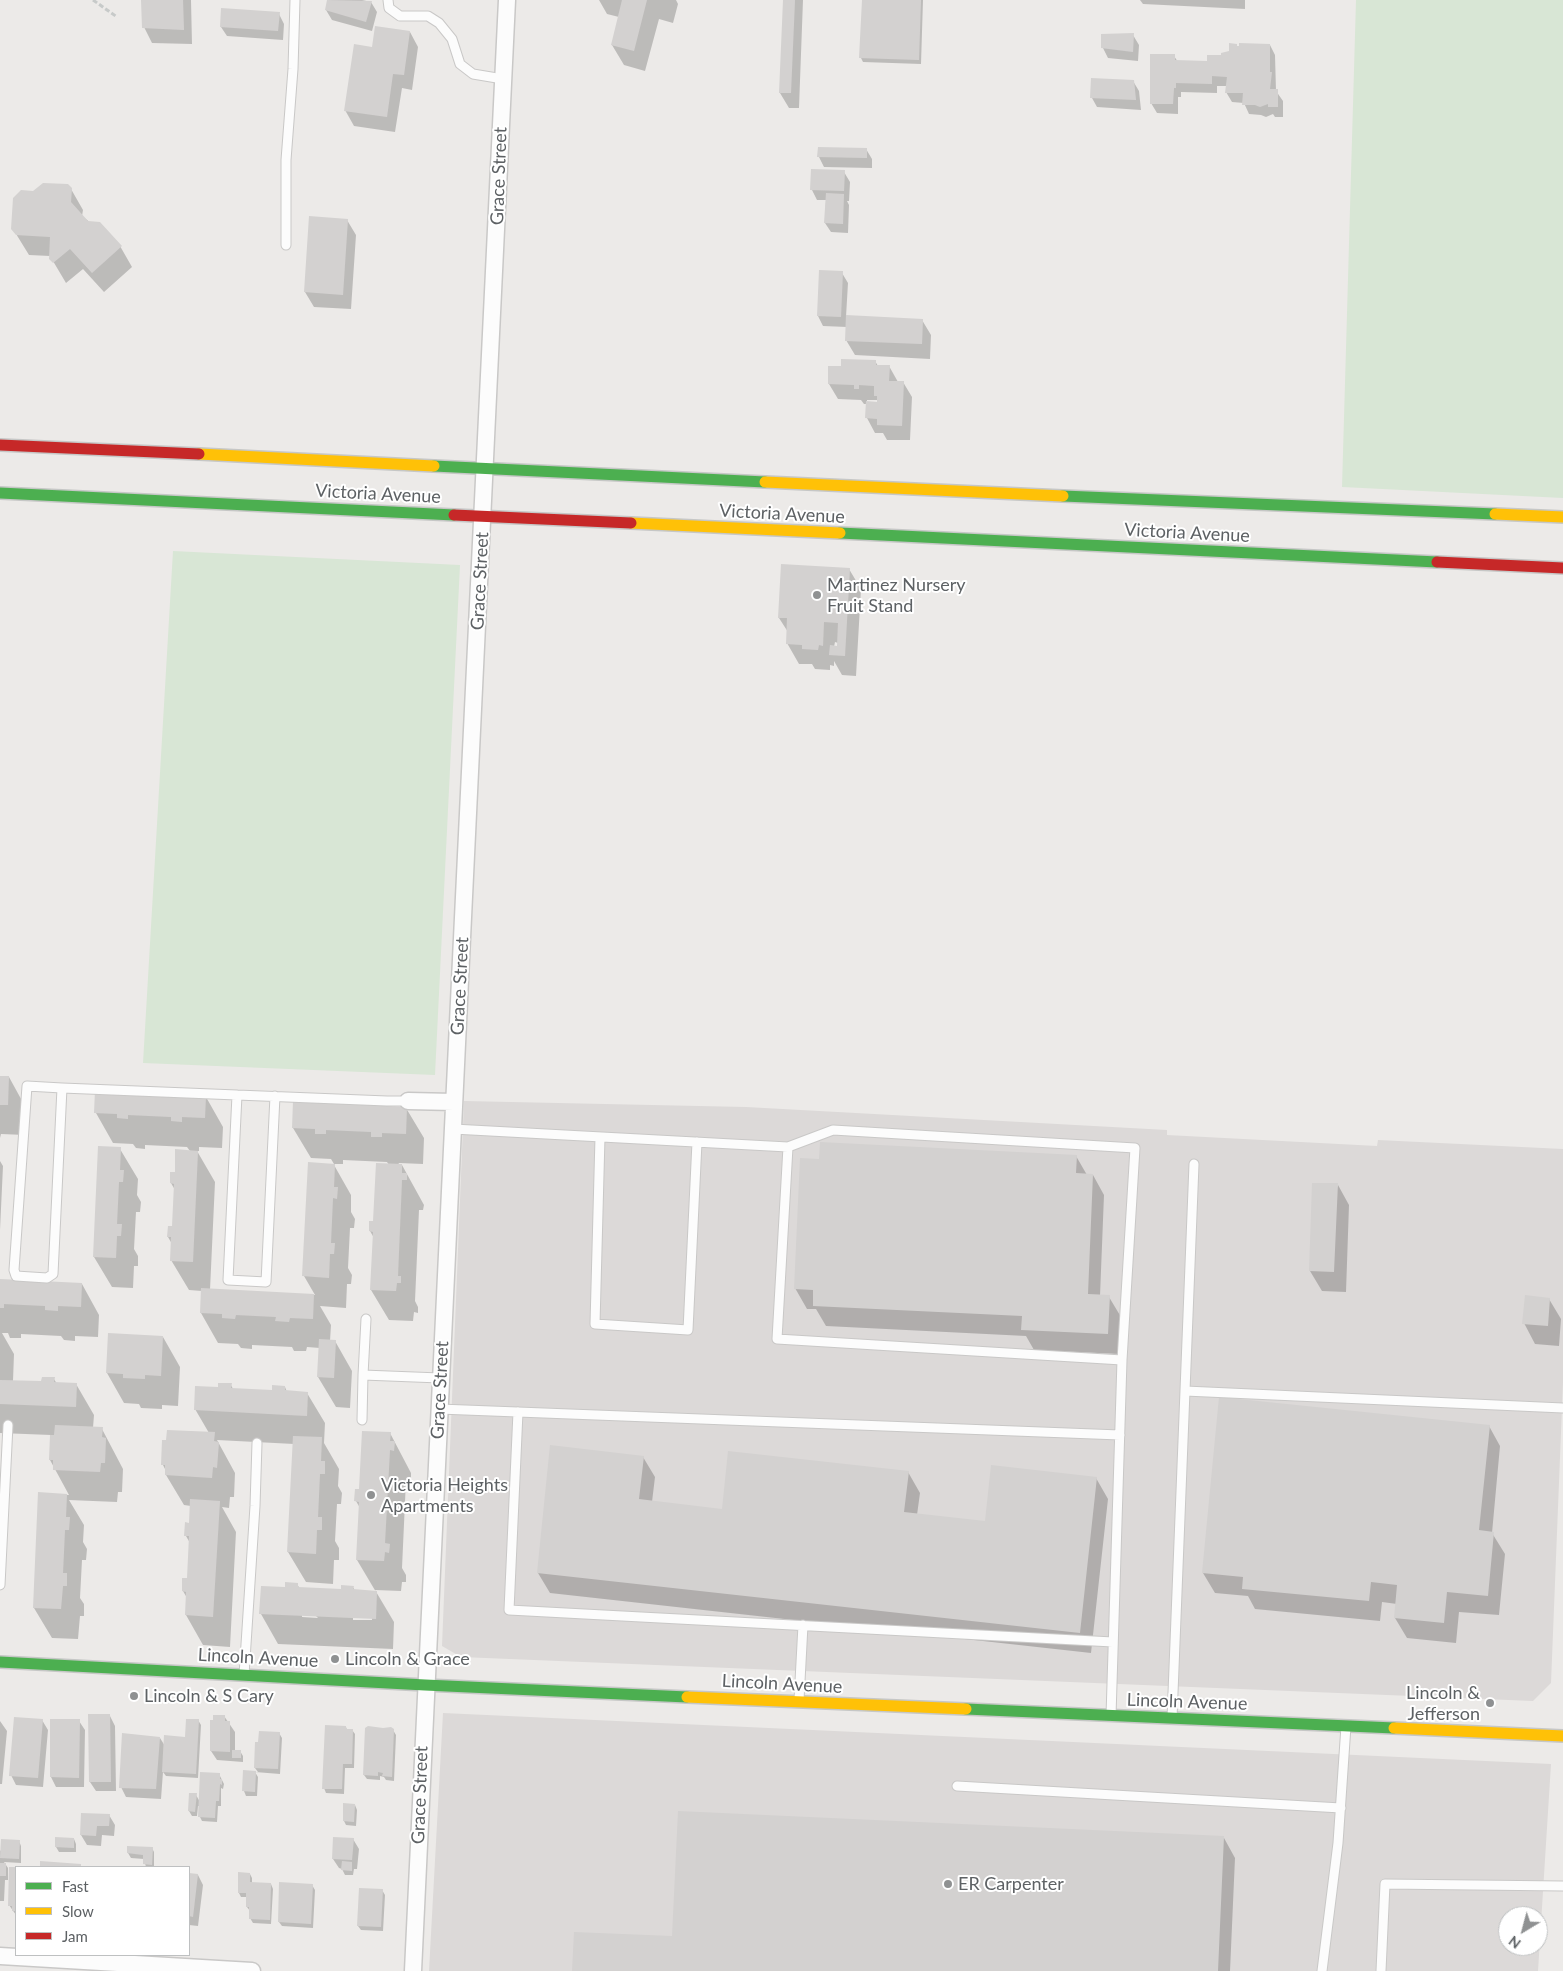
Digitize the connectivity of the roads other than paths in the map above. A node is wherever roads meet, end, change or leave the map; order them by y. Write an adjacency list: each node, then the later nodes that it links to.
1 (295, 0): 5 (lane)
2 (388, 0): 4 (lane)
3 (507, 0): 4 (street, Grace Street)
4 (503, 79): 7 (street, Grace Street)
5 (286, 245)
6 (0, 446): 7 (main road, Victoria Avenue)
7 (486, 468): 9 (street, Grace Street); 10 (main road, Victoria Avenue)
8 (0, 493): 9 (main road, Victoria Avenue)
9 (483, 517): 11 (main road, Victoria Avenue); 16 (street, Grace Street)
10 (1563, 517)
11 (1563, 568)
12 (62, 1088): 12 (lane); 13 (lane)
13 (237, 1095): 14 (lane); 14 (lane)
14 (275, 1096): 15 (lane)
15 (408, 1101): 16 (street)
16 (454, 1102): 17 (street, Grace Street)
17 (453, 1129): 18 (lane); 25 (street, Grace Street)
18 (600, 1137): 19 (lane); 19 (lane)
19 (697, 1142): 20 (lane)
20 (788, 1147): 23 (lane); 23 (lane)
21 (1194, 1164): 26 (lane)
22 (366, 1319): 24 (lane)
23 (1122, 1360): 32 (lane)
24 (363, 1375): 25 (lane); 30 (lane)
25 (440, 1378): 28 (street, Grace Street)
26 (1185, 1391): 27 (lane); 42 (lane)
27 (1563, 1408)
28 (439, 1409): 29 (lane); 39 (street, Grace Street)
29 (518, 1412): 32 (lane); 35 (lane)
30 (362, 1420)
31 (8, 1425): 34 (lane)
32 (1120, 1435): 36 (lane)
33 (257, 1443): 38 (lane)
34 (0, 1585)
35 (803, 1625): 36 (lane); 40 (lane)
36 (1113, 1642): 41 (lane)
37 (0, 1662): 38 (main road, Lincoln Avenue)
38 (244, 1675): 39 (main road, Lincoln Avenue)
39 (425, 1685): 40 (main road, Lincoln Avenue); 50 (street, Grace Street)
40 (799, 1702): 41 (main road, Lincoln Avenue)
41 (1111, 1716): 42 (main road, Lincoln Avenue)
42 (1172, 1718): 43 (main road, Lincoln Avenue)
43 (1346, 1726): 44 (main road, Lincoln Avenue); 46 (lane)
44 (1563, 1736)
45 (957, 1786): 46 (lane)
46 (1341, 1808): 51 (lane)
47 (1563, 1886): 52 (lane)
48 (0, 1956): 49 (street)
49 (252, 1971)
50 (413, 1971)
51 (1322, 1971)
52 (1381, 1971)

